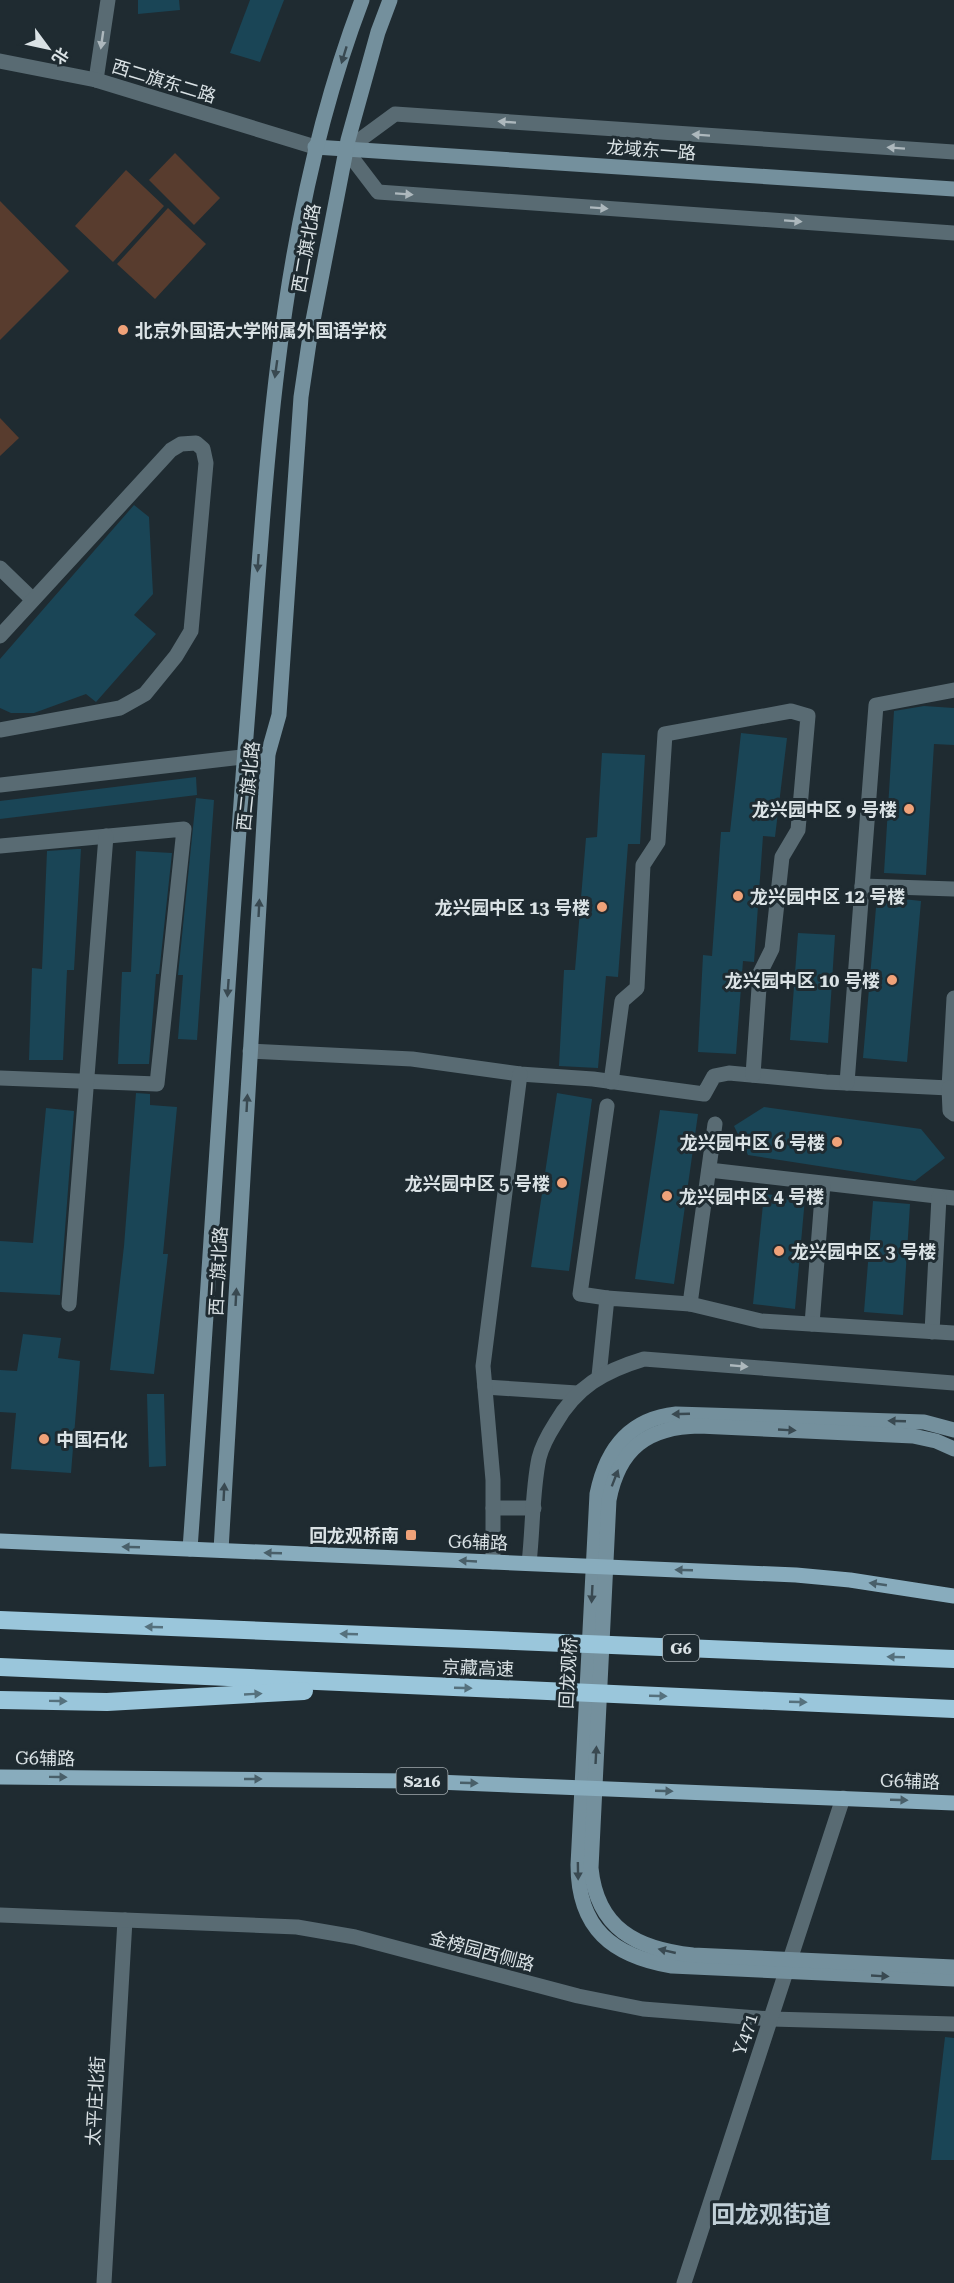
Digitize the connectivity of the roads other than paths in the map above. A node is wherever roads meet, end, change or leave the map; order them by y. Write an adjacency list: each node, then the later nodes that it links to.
1 (108, 0): 5 (street, one-way to 5)
2 (362, 0): 6 (main road, 西二旗北路, one-way to 6)
3 (390, 0): 7 (main road, 西二旗北路)
4 (0, 61): 5 (street, 西二旗东二路)
5 (96, 80): 6 (street, 西二旗东二路)
6 (315, 147): 7 (main road, 龙域东一路); 17 (main road, 西二旗北路, one-way to 17)
7 (346, 150): 8 (street, one-way to 7); 9 (main road, 龙域东一路); 10 (street, one-way to 10); 16 (main road, 西二旗北路)
8 (954, 152)
9 (954, 189)
10 (954, 233)
11 (0, 568): 12 (street)
12 (32, 599): 13 (street); 15 (street)
13 (0, 636)
14 (954, 690): 21 (street)
15 (0, 730)
16 (268, 754): 17 (street); 24 (main road, 西二旗北路, one-way to 16)
17 (244, 756): 18 (street); 54 (main road, 西二旗北路, one-way to 54)
18 (0, 785)
19 (106, 836): 20 (street); 28 (street); 28 (street)
20 (0, 846)
21 (862, 886): 22 (street); 30 (street)
22 (954, 889)
23 (954, 998): 31 (street)
24 (250, 1051): 25 (street); 55 (main road, 西二旗北路, one-way to 24)
25 (520, 1074): 29 (street); 46 (street)
26 (753, 1075): 29 (street); 29 (street); 30 (street)
27 (0, 1078): 28 (street)
28 (87, 1081): 39 (street)
29 (610, 1082)
30 (847, 1083): 31 (street)
31 (949, 1088): 33 (street)
32 (607, 1106): 38 (street)
33 (954, 1114)
34 (715, 1124): 35 (street)
35 (709, 1170): 36 (street); 40 (street)
36 (823, 1184): 37 (street); 41 (street)
37 (947, 1197): 42 (street)
38 (606, 1298): 40 (street); 44 (street)
39 (69, 1304)
40 (690, 1304): 41 (street)
41 (812, 1324): 42 (street)
42 (932, 1332): 43 (street)
43 (954, 1333)
44 (598, 1376): 45 (street, one-way to 45); 47 (street)
45 (954, 1383)
46 (485, 1387): 47 (street); 50 (street)
47 (577, 1393): 51 (street)
48 (954, 1430): 52 (main road, one-way to 52)
49 (954, 1449): 52 (main road, one-way to 49)
50 (493, 1508): 51 (street); 56 (street)
51 (534, 1508): 57 (street)
52 (601, 1535): 74 (main road, 回龙观桥)
53 (0, 1541): 54 (main road, G6辅路, one-way to 53)
54 (190, 1549): 55 (main road, G6辅路)
55 (221, 1550): 56 (main road, G6辅路, one-way to 55)
56 (494, 1562): 57 (main road, G6辅路)
57 (529, 1563): 59 (main road, G6辅路, one-way to 57)
58 (954, 1591): 59 (main road)
59 (936, 1593): 60 (main road, G6辅路)
60 (954, 1596)
61 (0, 1620): 62 (highway, 京藏高速 / G6, one-way to 61)
62 (420, 1637): 63 (highway, 京藏高速 / G6); 64 (highway, 京藏高速 / G6, one-way to 62)
63 (743, 1651)
64 (954, 1659)
65 (0, 1667): 66 (highway, 京藏高速)
66 (405, 1685): 67 (highway, one-way to 66); 68 (highway, 京藏高速, one-way to 68)
67 (0, 1700)
68 (954, 1709)
69 (0, 1777): 70 (main road, G6辅路 / S216, one-way to 70)
70 (843, 1798): 71 (main road, G6辅路 / S216, one-way to 71); 77 (street, Y471)
71 (954, 1803)
72 (0, 1915): 73 (street, 金榜园西侧路)
73 (124, 1920): 77 (street, 金榜园西侧路); 79 (street, 太平庄北街)
74 (823, 1967): 75 (main road); 76 (main road, one-way to 76)
75 (954, 1967)
76 (954, 1979)
77 (771, 2019): 78 (street, 金榜园西侧路); 80 (street, Y471)
78 (954, 2024)
79 (104, 2283)
80 (684, 2283)

